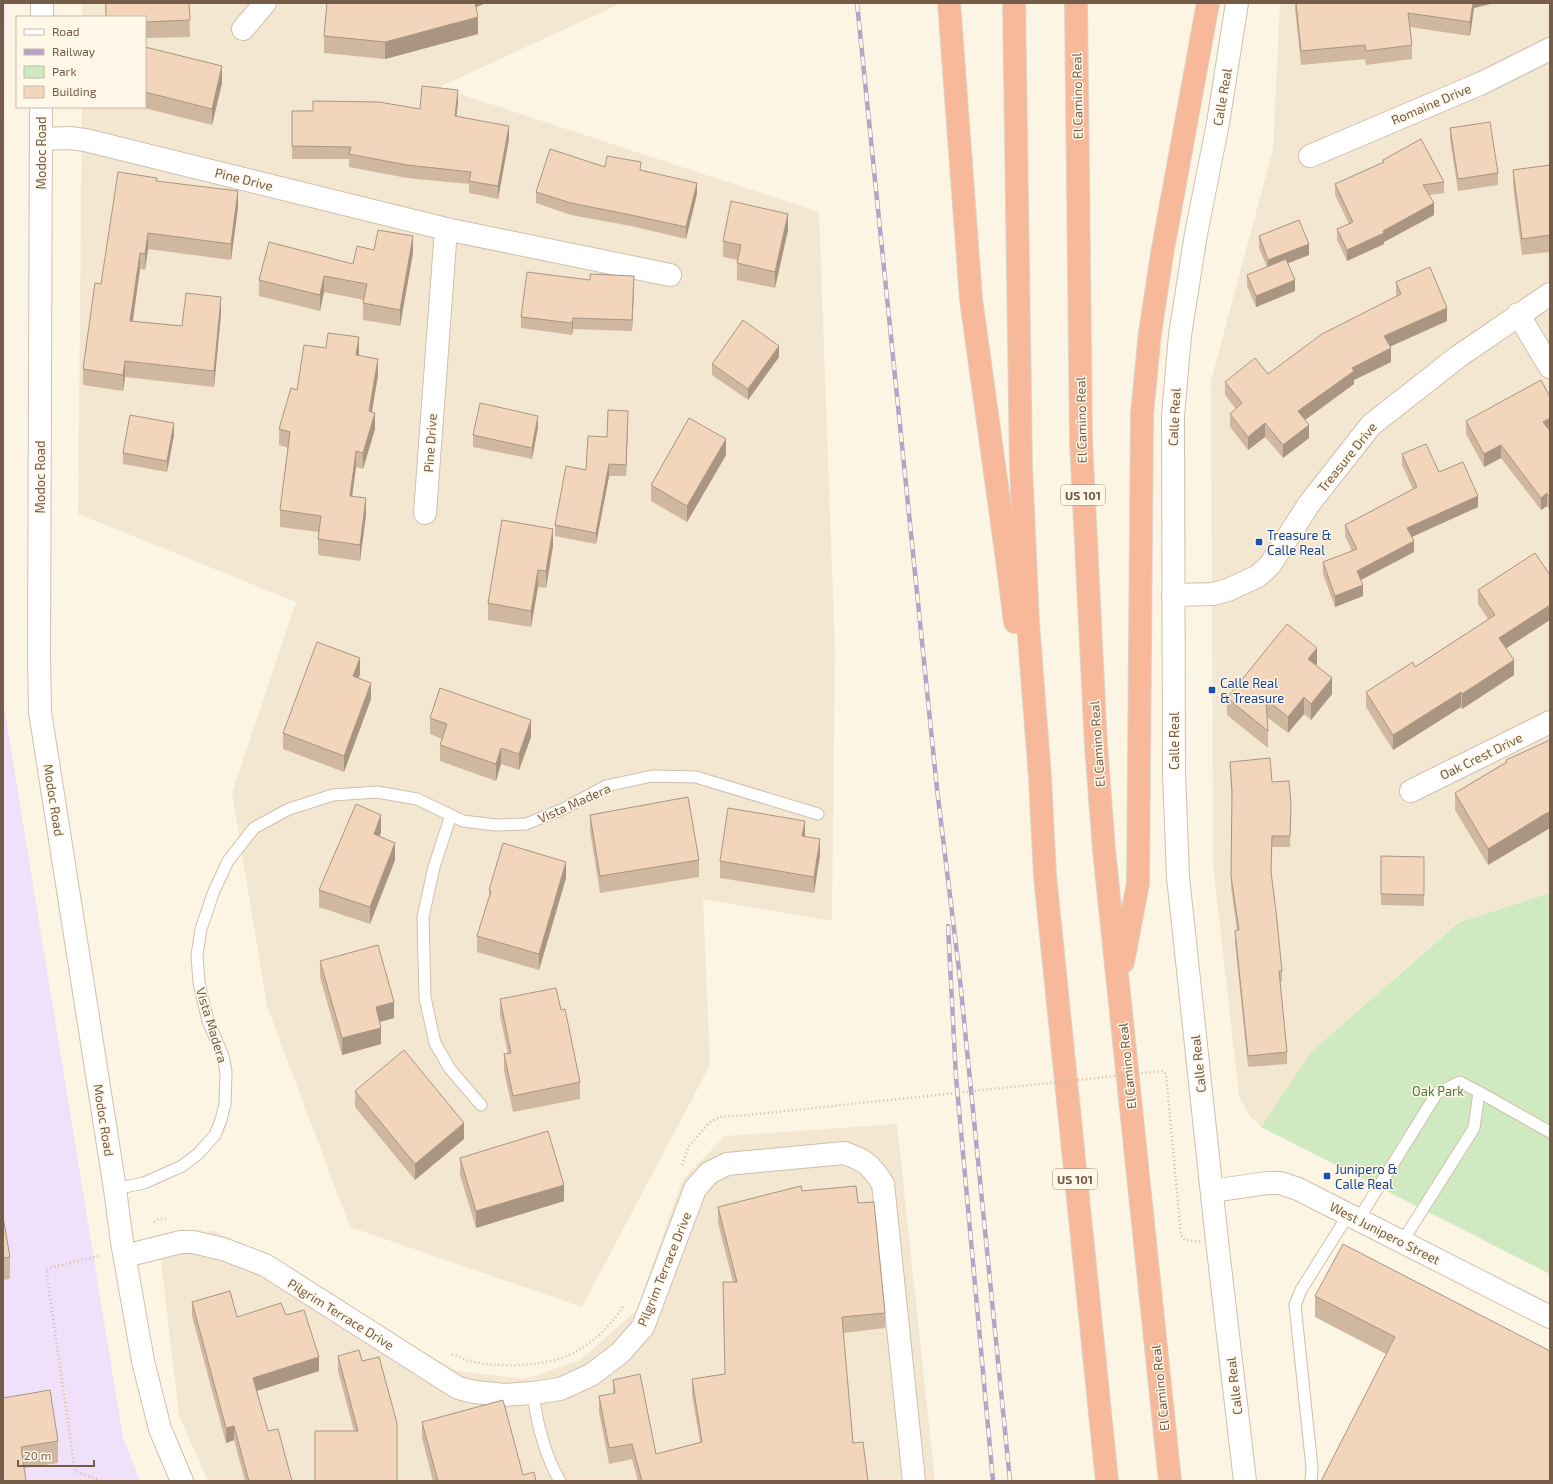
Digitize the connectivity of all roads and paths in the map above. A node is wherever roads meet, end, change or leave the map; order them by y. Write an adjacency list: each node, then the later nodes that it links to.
1 (42, 3): 8 (street)
2 (265, 3): 9 (street)
3 (949, 3): 25 (highway)
4 (1014, 3): 25 (highway, US 101)
5 (1076, 3): 26 (highway, El Camino Real / US 101)
6 (1208, 3): 26 (highway)
7 (1237, 3): 20 (street, Calle Real)
8 (42, 16)
9 (243, 29)
10 (1550, 49): 13 (street, Romaine Drive)
11 (41, 108): 12 (street, Modoc Road)
12 (41, 139): 14 (street, Pine Drive); 31 (street, Modoc Road)
13 (1310, 156)
14 (446, 229): 15 (street, Pine Drive); 19 (street, Pine Drive)
15 (670, 275)
16 (1550, 294): 17 (street, Treasure Drive)
17 (1518, 314): 18 (street); 20 (street, Treasure Drive)
18 (1550, 367)
19 (425, 513)
20 (1173, 595): 32 (street, Calle Real)
21 (1550, 722): 22 (street, Oak Crest Drive)
22 (1411, 791)
23 (818, 814): 24 (lane, Vista Madera)
24 (451, 815): 28 (lane); 31 (lane, Vista Madera)
25 (1045, 876): 48 (highway, US 101)
26 (1119, 985): 49 (highway, El Camino Real / US 101)
27 (1479, 1092): 29 (lane); 33 (lane); 37 (lane)
28 (481, 1105)
29 (1550, 1132)
30 (681, 1167): 36 (path, bridge)
31 (115, 1189): 39 (street, Modoc Road)
32 (1212, 1191): 33 (street, West Junipero Street); 50 (street, Calle Real)
33 (1353, 1217): 37 (street, West Junipero Street); 51 (lane)
34 (167, 1220): 35 (path)
35 (153, 1223)
36 (1203, 1242)
37 (1402, 1242): 41 (street, West Junipero Street)
38 (98, 1256): 44 (path)
39 (125, 1256): 43 (street, Pilgrim Terrace Drive); 45 (street, Modoc Road)
40 (626, 1301): 42 (path)
41 (1550, 1317)
42 (450, 1353)
43 (533, 1393): 46 (lane); 47 (street, Pilgrim Terrace Drive)
44 (101, 1481)
45 (182, 1481)
46 (560, 1481)
47 (914, 1481)
48 (1107, 1481)
49 (1170, 1481)
50 (1245, 1481)
51 (1311, 1481)

